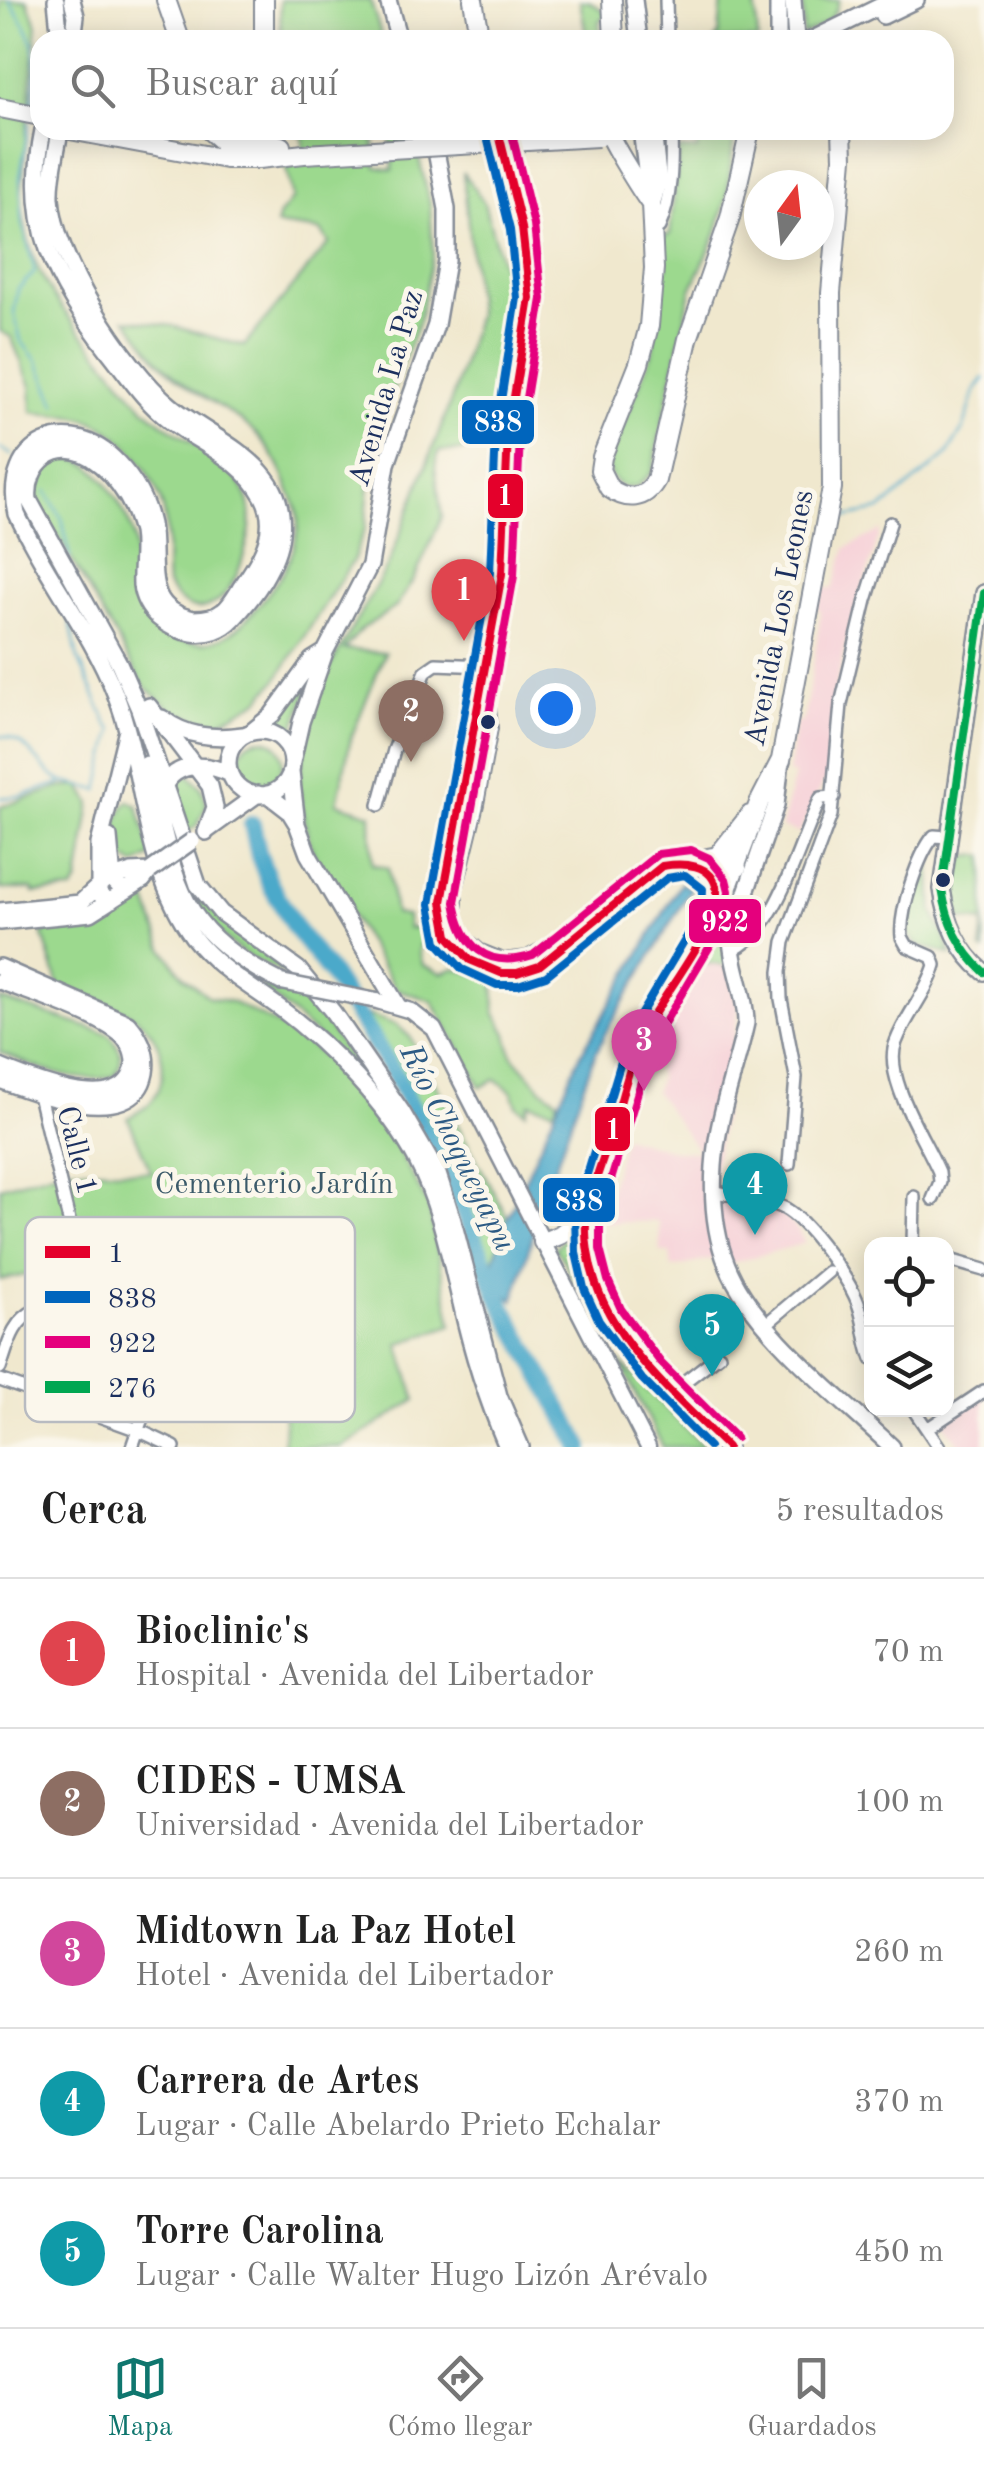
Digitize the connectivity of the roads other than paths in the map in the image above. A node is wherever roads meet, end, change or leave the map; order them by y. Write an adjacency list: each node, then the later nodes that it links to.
1 (56, 0): 15 (main road)
2 (72, 0): 16 (main road)
3 (166, 0): 17 (main road)
4 (264, 0): 18 (main road)
5 (388, 0): 19 (main road)
6 (473, 0): 20 (main road)
7 (612, 0): 21 (main road)
8 (626, 0): 22 (main road)
9 (634, 0): 23 (main road)
10 (666, 0): 24 (street)
11 (778, 0): 25 (main road)
12 (792, 0): 26 (main road)
13 (893, 0): 27 (main road)
14 (916, 0): 28 (main road)
15 (59, 30)
16 (75, 30)
17 (176, 30)
18 (264, 30)
19 (396, 30)
20 (478, 30)
21 (614, 30)
22 (629, 30)
23 (638, 30)
24 (668, 30)
25 (778, 30)
26 (795, 30)
27 (832, 30)
28 (854, 30)
29 (0, 108): 30 (main road)
30 (30, 114)
31 (0, 117): 32 (main road)
32 (30, 124)
33 (40, 140): 49 (main road)
34 (59, 140): 49 (main road)
35 (407, 140): 46 (main road)
36 (434, 140): 53 (main road, Avenida La Paz)
37 (475, 140): 46 (main road, bridge)
38 (500, 140): 54 (main road)
39 (610, 140): 47 (main road)
40 (651, 140): 47 (main road)
41 (671, 140): 48 (street)
42 (748, 140): 48 (main road)
43 (840, 140): 59 (main road, Avenida Los Leones)
44 (200, 141): 45 (main road); 45 (main road)
45 (278, 144): 46 (main road)
46 (304, 148)
47 (650, 204): 48 (main road)
48 (652, 228)
49 (62, 444): 51 (main road); 51 (main road)
50 (890, 524): 66 (street)
51 (69, 590): 55 (main road); 57 (main road)
52 (984, 592): 73 (main road)
53 (325, 652): 58 (main road, Avenida La Paz); 62 (main road, Avenida La Paz)
54 (485, 672): 69 (street); 76 (main road)
55 (130, 692): 56 (main road); 60 (main road)
56 (149, 706): 58 (main road); 61 (main road)
57 (128, 726): 67 (main road); 81 (main road)
58 (247, 734): 62 (main road); 63 (main road)
59 (782, 760): 68 (main road, Avenida Los Leones); 84 (main road)
60 (152, 766): 61 (main road); 64 (main road); 89 (main road)
61 (195, 767): 63 (main road); 64 (main road); 72 (main road)
62 (291, 767): 65 (main road); 71 (main road)
63 (232, 778): 65 (main road); 70 (main road)
64 (164, 787): 120 (main road)
65 (262, 794): 70 (main road); 71 (main road)
66 (834, 797): 84 (street); 95 (street)
67 (144, 802): 75 (main road); 85 (main road)
68 (759, 803): 74 (main road, Avenida Los Leones); 77 (main road, Avenida Los Leones)
69 (379, 806)
70 (220, 820): 72 (main road)
71 (297, 824): 90 (main road)
72 (199, 836): 78 (main road, bridge)
73 (948, 837): 87 (main road); 98 (street)
74 (719, 856): 76 (main road); 77 (main road); 80 (main road, Avenida Los Leones)
75 (109, 860): 79 (main road); 81 (main road)
76 (688, 862): 80 (main road)
77 (737, 868): 82 (main road, Avenida Los Leones)
78 (150, 871): 79 (main road); 81 (main road)
79 (131, 872): 81 (main road)
80 (709, 876): 82 (main road)
81 (110, 890): 83 (main road)
82 (714, 915): 99 (main road, Avenida Los Leones)
83 (1, 916)
84 (731, 951): 96 (main road)
85 (209, 956): 89 (main road); 120 (main road)
86 (0, 968): 91 (main road)
87 (984, 972)
88 (0, 981): 91 (main road)
89 (281, 982): 90 (street, bridge)
90 (398, 1006): 102 (street)
91 (83, 1008): 94 (main road)
92 (0, 1067): 94 (main road)
93 (0, 1080): 94 (main road)
94 (41, 1090): 100 (street, Calle 1)
95 (789, 1164)
96 (715, 1194): 106 (street); 108 (main road)
97 (914, 1198): 101 (street)
98 (933, 1199)
99 (587, 1214): 102 (main road); 113 (main road, Avenida Los Leones)
100 (69, 1217)
101 (914, 1237)
102 (543, 1242): 123 (street)
103 (954, 1261): 104 (street)
104 (984, 1270)
105 (828, 1272): 108 (street)
106 (864, 1306)
107 (25, 1315): 110 (street)
108 (765, 1325): 125 (main road)
109 (719, 1356): 113 (street)
110 (0, 1368)
111 (0, 1380): 112 (street)
112 (25, 1389)
113 (670, 1392): 124 (main road, Avenida Los Leones)
114 (984, 1392): 118 (street)
115 (919, 1417): 118 (street)
116 (116, 1422): 119 (street)
117 (141, 1422): 119 (street)
118 (927, 1428): 126 (street)
119 (138, 1430): 121 (street); 122 (street)
120 (509, 1446)
121 (132, 1447)
122 (174, 1447)
123 (648, 1447)
124 (727, 1447)
125 (892, 1447)
126 (939, 1447)

